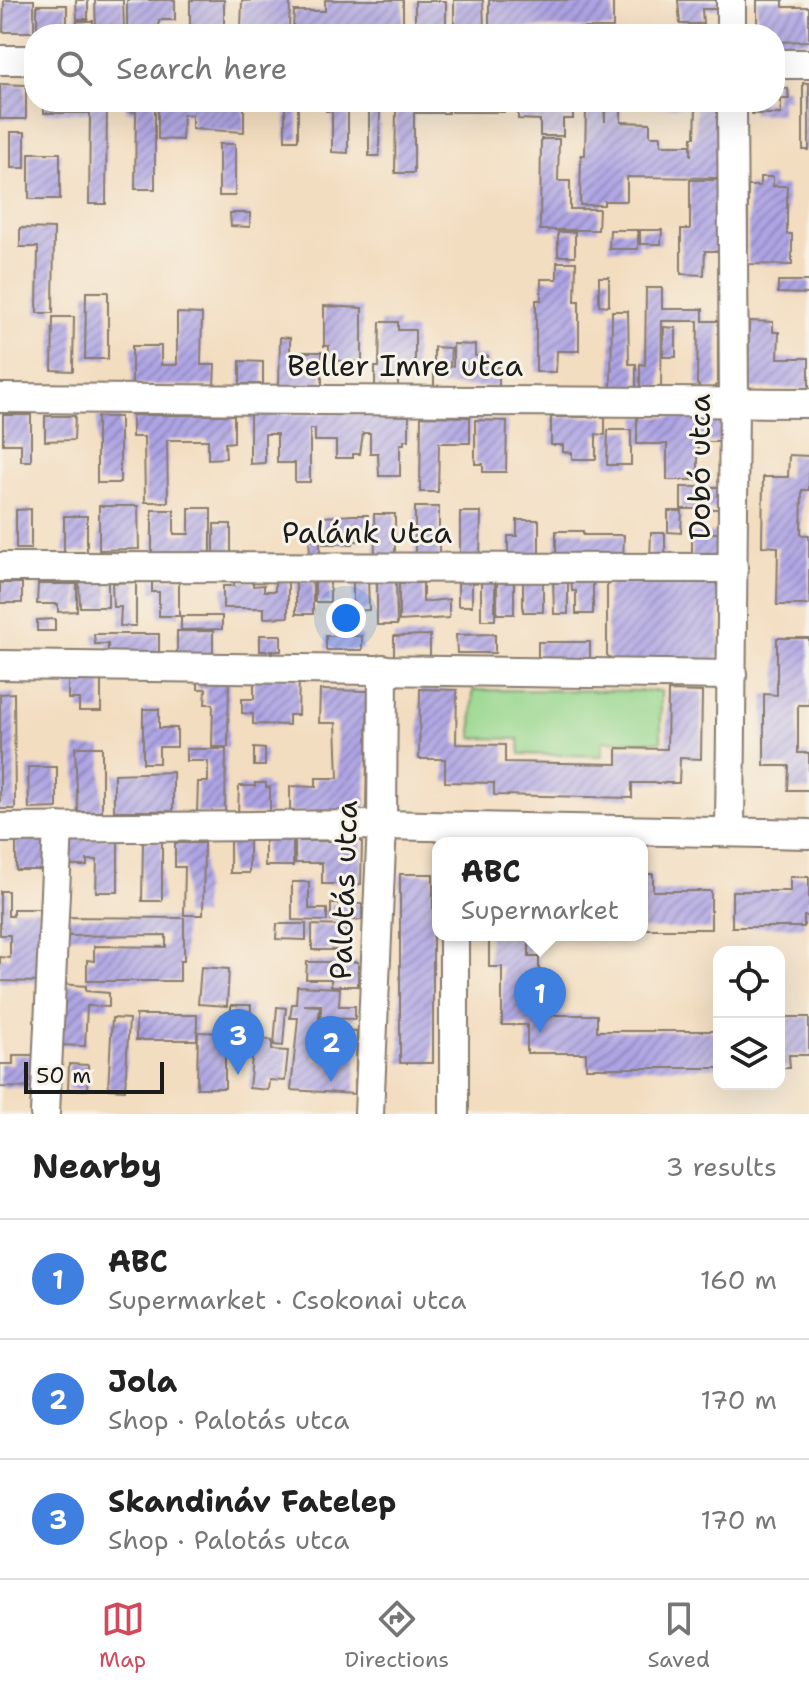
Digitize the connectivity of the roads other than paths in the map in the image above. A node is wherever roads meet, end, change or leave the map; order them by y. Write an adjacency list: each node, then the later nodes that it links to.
1 (731, 0): 2 (street)
2 (731, 24)
3 (0, 60): 4 (street)
4 (24, 60)
5 (785, 64): 6 (street)
6 (809, 64)
7 (732, 112): 9 (street, Dobó utca)
8 (0, 398): 9 (street, Beller Imre utca)
9 (734, 401): 10 (street, Beller Imre utca); 12 (street, Dobó utca)
10 (809, 403)
11 (0, 567): 12 (street, Palánk utca)
12 (733, 568): 15 (street, Dobó utca)
13 (0, 665): 14 (street)
14 (383, 669): 15 (street); 16 (street, Palotás utca)
15 (732, 675): 19 (street, Dobó utca)
16 (382, 825): 17 (street); 21 (street); 24 (street, Palotás utca)
17 (58, 827): 18 (street); 23 (street)
18 (0, 828)
19 (730, 832): 20 (street); 21 (street)
20 (809, 834)
21 (455, 835)
22 (454, 941): 25 (street)
23 (45, 1114)
24 (369, 1114)
25 (454, 1114)

